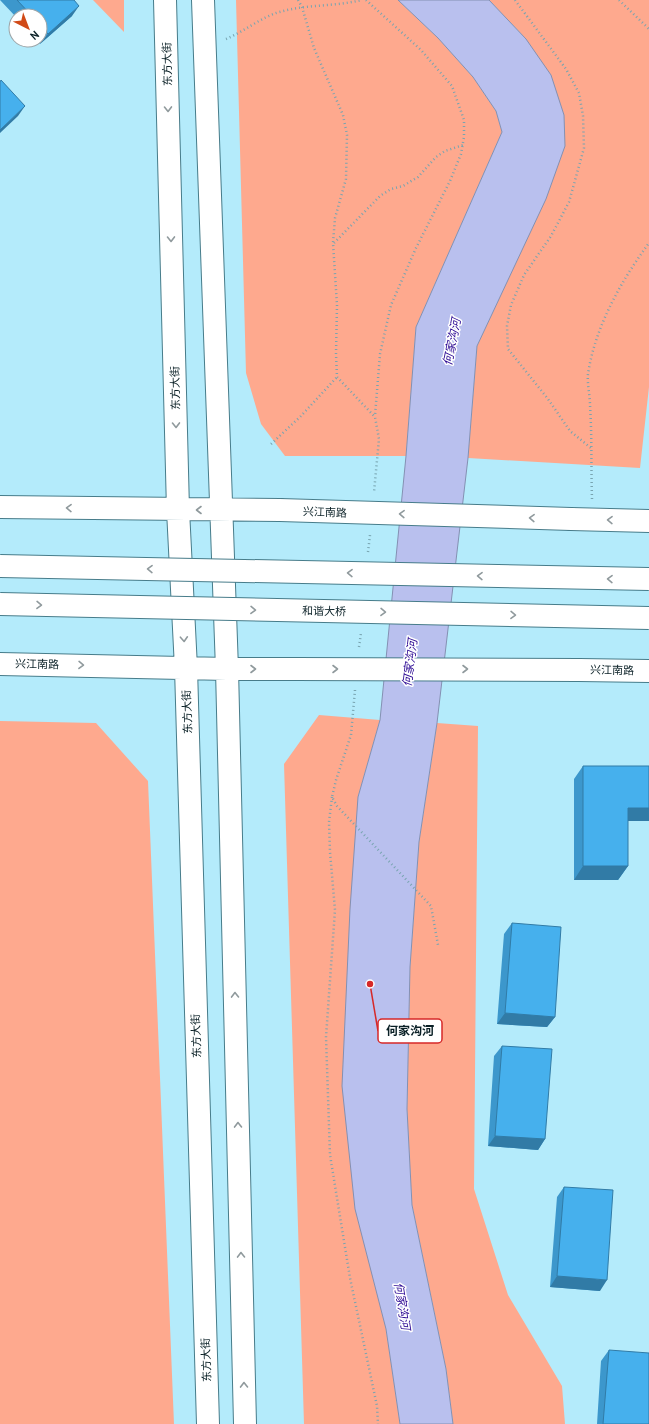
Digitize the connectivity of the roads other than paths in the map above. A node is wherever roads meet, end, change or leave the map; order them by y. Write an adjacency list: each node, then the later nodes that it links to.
1 (165, 0): 4 (main road, 东方大街, one-way to 4)
2 (203, 0): 5 (main road)
3 (0, 507): 4 (main road, 兴江南路, one-way to 3)
4 (178, 510): 5 (main road, 兴江南路, one-way to 4); 12 (main road, 东方大街, one-way to 12)
5 (222, 510): 6 (main road, 兴江南路, one-way to 5, bridge); 13 (main road)
6 (649, 521)
7 (0, 566): 8 (main road, one-way to 7, bridge)
8 (649, 579)
9 (0, 604): 10 (main road, 和谐大桥, one-way to 10, bridge)
10 (649, 618)
11 (0, 664): 12 (main road, 兴江南路, one-way to 12)
12 (186, 668): 13 (main road, 兴江南路); 15 (main road, 东方大街)
13 (227, 669): 14 (main road, 兴江南路, one-way to 14, bridge); 16 (main road, one-way to 13)
14 (649, 671)
15 (208, 1424)
16 (246, 1424)

